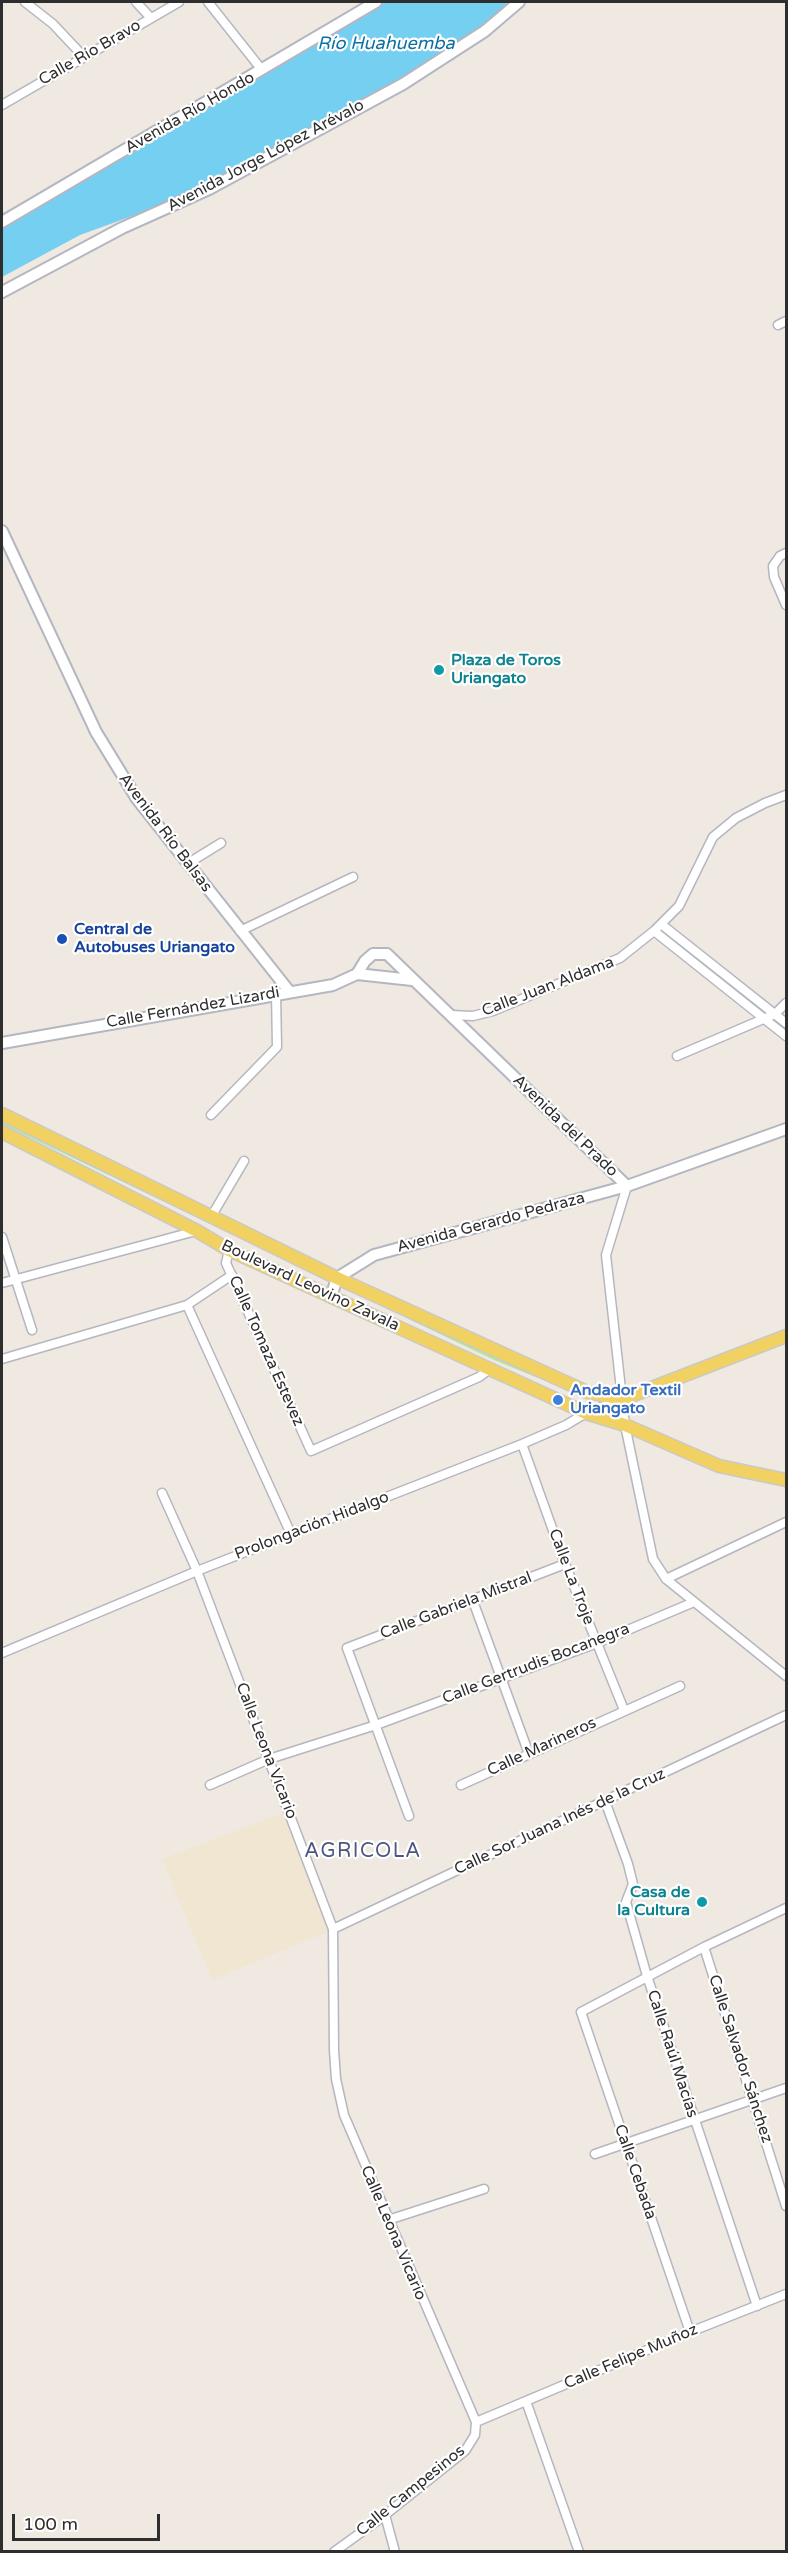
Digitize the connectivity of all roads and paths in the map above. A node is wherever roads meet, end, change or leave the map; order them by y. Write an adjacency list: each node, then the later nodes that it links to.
1 (25, 2): 8 (street)
2 (136, 2): 7 (street)
3 (179, 2): 7 (street, Calle Río Bravo)
4 (208, 2): 9 (street)
5 (376, 2): 9 (street, Avenida Río Hondo)
6 (519, 2): 12 (street, Avenida Jorge López Arévalo)
7 (151, 18): 8 (street, Calle Río Bravo)
8 (84, 57): 10 (street, Calle Río Bravo)
9 (262, 70): 11 (street, Avenida Río Hondo)
10 (2, 105)
11 (2, 222)
12 (2, 292)
13 (2, 531): 18 (street, Avenida Río Balsas)
14 (783, 555): 15 (street)
15 (786, 605)
16 (786, 795): 20 (street, Calle Juan Aldama)
17 (221, 843): 18 (street)
18 (187, 864): 21 (street, Avenida Río Balsas)
19 (352, 877): 21 (street)
20 (658, 928): 28 (street); 29 (street, Calle Juan Aldama); 30 (street)
21 (240, 931): 25 (street, Avenida Río Balsas)
22 (373, 954): 23 (street, Calle Fernández Lizardi); 24 (street, Avenida del Prado)
23 (357, 974): 24 (street); 25 (street, Calle Fernández Lizardi)
24 (412, 980): 29 (street, Avenida del Prado)
25 (289, 991): 26 (street, Calle Fernández Lizardi)
26 (276, 993): 33 (street, Calle Fernández Lizardi); 36 (street)
27 (786, 1003): 28 (street)
28 (775, 1014): 30 (street); 31 (street)
29 (450, 1015): 40 (street, Avenida del Prado)
30 (764, 1018): 32 (street); 34 (street)
31 (786, 1023)
32 (786, 1036)
33 (2, 1043)
34 (677, 1056)
35 (2, 1114): 41 (main road, Boulevard Leovino Zavala)
36 (211, 1115)
37 (786, 1129): 40 (street, Avenida Gerardo Pedraza)
38 (2, 1132): 42 (main road, Boulevard Leovino Zavala)
39 (244, 1161): 41 (street)
40 (627, 1186): 46 (street, Avenida Gerardo Pedraza); 57 (street, Avenida del Prado)
41 (211, 1217): 46 (main road, Boulevard Leovino Zavala)
42 (197, 1231): 44 (main road, Boulevard Leovino Zavala); 47 (street)
43 (2, 1237): 47 (street)
44 (229, 1250): 45 (street, Calle Tomaza Estevez); 49 (main road, Boulevard Leovino Zavala)
45 (232, 1275): 50 (street); 56 (street, Calle Tomaza Estevez)
46 (337, 1278): 49 (street); 53 (main road, Boulevard Leovino Zavala)
47 (16, 1280): 48 (street); 51 (street)
48 (2, 1283)
49 (330, 1298): 55 (main road, Boulevard Leovino Zavala)
50 (187, 1305): 54 (street); 64 (street)
51 (32, 1330)
52 (786, 1336): 57 (main road)
53 (478, 1344): 55 (main road); 57 (main road, Boulevard Leovino Zavala)
54 (2, 1359)
55 (470, 1360): 56 (main road, Boulevard Leovino Zavala)
56 (490, 1369): 58 (main road, Boulevard Leovino Zavala)
57 (623, 1399): 58 (street, Prolongación Hidalgo); 59 (street, Avenida del Prado)
58 (586, 1413): 59 (main road, Boulevard Leovino Zavala); 60 (street, Prolongación Hidalgo)
59 (625, 1425): 61 (main road, Boulevard Leovino Zavala); 67 (street, Avenida del Prado)
60 (522, 1444): 64 (street, Prolongación Hidalgo); 65 (street, Calle La Troje)
61 (786, 1480)
62 (162, 1493): 66 (street, Calle Leona Vicario)
63 (786, 1522): 67 (street)
64 (291, 1534): 66 (street, Prolongación Hidalgo)
65 (565, 1564): 68 (street, Calle Gabriela Mistral); 70 (street, Calle La Troje)
66 (197, 1571): 71 (street, Prolongación Hidalgo); 79 (street, Calle Leona Vicario)
67 (666, 1579): 69 (street, Avenida del Prado)
68 (473, 1600): 73 (street); 77 (street, Calle Gabriela Mistral)
69 (694, 1602): 70 (street, Calle Gertrudis Bocanegra); 72 (street, Avenida del Prado)
70 (597, 1643): 73 (street, Calle Gertrudis Bocanegra); 75 (street, Calle La Troje)
71 (2, 1653)
72 (786, 1676)
73 (501, 1677): 77 (street, Calle Gertrudis Bocanegra); 78 (street)
74 (680, 1686): 75 (street, Calle Marineros)
75 (624, 1710): 78 (street, Calle Marineros)
76 (786, 1715): 82 (street, Calle Sor Juana Inés de la Cruz)
77 (376, 1725): 79 (street, Calle Gertrudis Bocanegra); 83 (street)
78 (529, 1754): 81 (street, Calle Marineros)
79 (269, 1759): 80 (street, Calle Gertrudis Bocanegra); 85 (street, Calle Leona Vicario)
80 (210, 1785)
81 (461, 1785)
82 (605, 1801): 85 (street, Calle Sor Juana Inés de la Cruz); 87 (street, Calle Raúl Macías)
83 (409, 1816)
84 (786, 1908): 86 (street)
85 (333, 1929): 95 (street, Calle Leona Vicario)
86 (704, 1947): 87 (street); 89 (street, Calle Salvador Sánchez)
87 (647, 1976): 90 (street, Calle Raúl Macías); 91 (street, Calle Cebada)
88 (786, 2088): 89 (street)
89 (753, 2099): 90 (street); 94 (street, Calle Salvador Sánchez)
90 (693, 2119): 91 (street); 97 (street, Calle Raúl Macías)
91 (626, 2143): 92 (street); 98 (street, Calle Cebada)
92 (595, 2154)
93 (484, 2189): 95 (street)
94 (786, 2206)
95 (388, 2220): 100 (street, Calle Leona Vicario)
96 (786, 2294): 97 (street, Calle Felipe Muñoz)
97 (757, 2306): 98 (street, Calle Felipe Muñoz)
98 (690, 2332): 99 (street, Calle Felipe Muñoz)
99 (526, 2401): 100 (street, Calle Felipe Muñoz); 104 (street)
100 (476, 2422): 101 (street, Calle Campesinos)
101 (385, 2515): 102 (street, Calle Campesinos); 103 (street)
102 (334, 2552)
103 (395, 2552)
104 (579, 2552)

